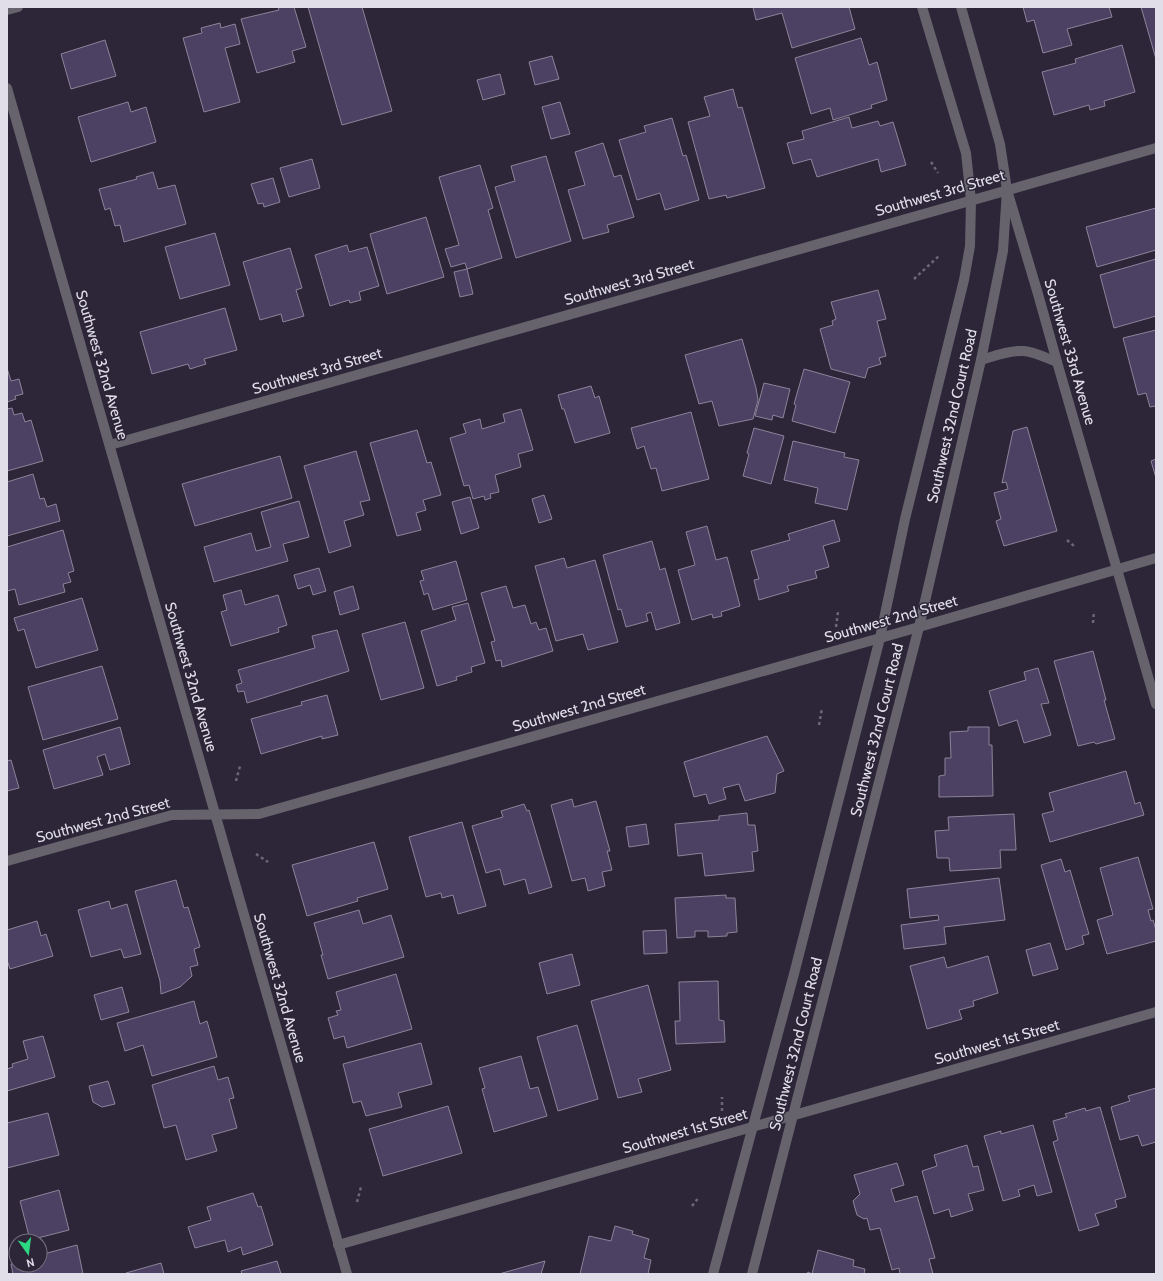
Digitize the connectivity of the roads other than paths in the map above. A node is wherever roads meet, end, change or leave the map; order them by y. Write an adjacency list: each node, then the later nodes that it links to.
1 (18, 7): 4 (street)
2 (922, 7): 8 (street)
3 (961, 7): 7 (street, Southwest 33rd Avenue)
4 (7, 10)
5 (7, 88): 11 (street, Southwest 32nd Avenue)
6 (1156, 148): 7 (street, Southwest 3rd Street)
7 (1007, 190): 8 (street, Southwest 3rd Street); 9 (street, Southwest 32nd Court Road); 10 (street, Southwest 33rd Avenue)
8 (971, 200): 11 (street, Southwest 3rd Street); 15 (street, Southwest 32nd Court Road)
9 (981, 360): 10 (street); 14 (street, Southwest 32nd Court Road)
10 (1057, 362): 13 (street, Southwest 33rd Avenue)
11 (110, 445): 17 (street, Southwest 32nd Avenue)
12 (1156, 558): 13 (street, Southwest 2nd Street)
13 (1116, 569): 14 (street, Southwest 2nd Street); 16 (street, Southwest 33rd Avenue)
14 (918, 627): 15 (street, Southwest 2nd Street); 20 (street, Southwest 32nd Court Road)
15 (880, 638): 17 (street, Southwest 2nd Street); 21 (street, Southwest 32nd Court Road)
16 (1156, 704)
17 (214, 815): 18 (street, Southwest 2nd Street); 22 (street, Southwest 32nd Avenue)
18 (7, 861)
19 (1156, 1012): 20 (street, Southwest 1st Street)
20 (793, 1117): 21 (street, Southwest 1st Street); 25 (street, Southwest 32nd Court Road)
21 (752, 1128): 22 (street, Southwest 1st Street); 24 (street, Southwest 32nd Court Road)
22 (338, 1245): 23 (street, Southwest 32nd Avenue)
23 (347, 1274)
24 (713, 1274)
25 (752, 1274)

